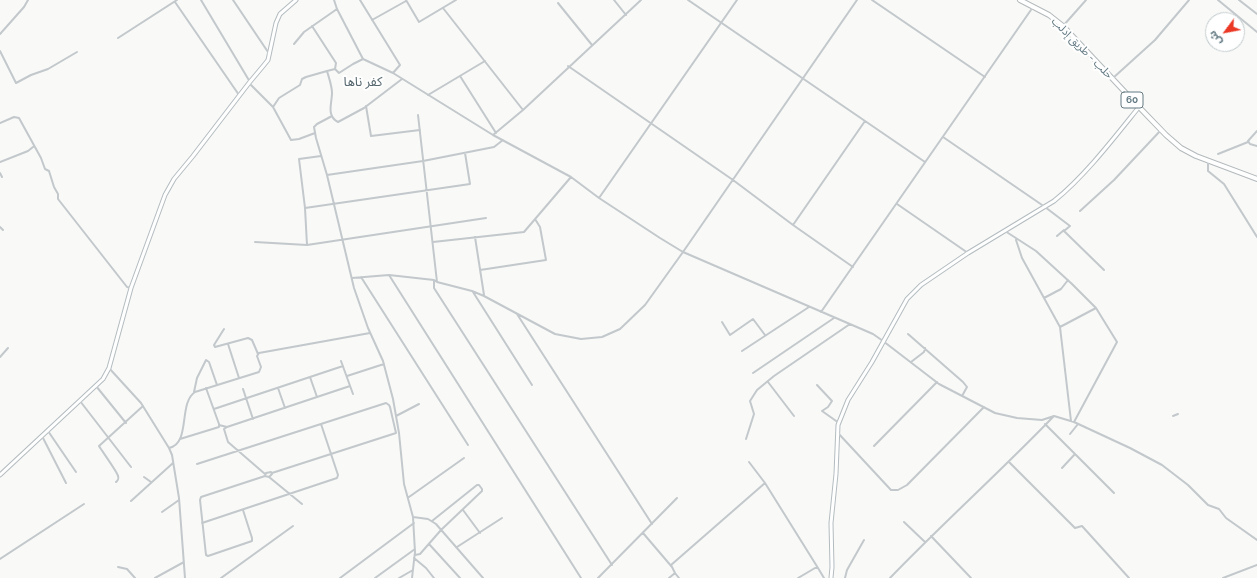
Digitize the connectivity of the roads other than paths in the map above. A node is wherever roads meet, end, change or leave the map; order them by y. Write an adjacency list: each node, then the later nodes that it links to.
1 (28, 0): 32 (street)
2 (201, 0): 50 (street)
3 (233, 0): 39 (street)
4 (296, 0): 39 (street)
5 (334, 0): 23 (street)
6 (360, 0): 27 (street)
7 (406, 0): 24 (street); 27 (street)
8 (456, 0): 24 (street)
9 (614, 0): 26 (street)
10 (641, 0): 26 (street)
11 (688, 0): 28 (street)
12 (737, 0): 28 (street)
13 (857, 0): 49 (street)
14 (872, 0): 46 (street)
15 (1020, 0): 22 (highway, حلب - طريق إدلب / 60)
16 (1086, 0): 30 (street)
17 (1189, 0): 47 (street)
18 (1218, 0): 31 (street)
19 (1239, 0): 25 (street)
20 (176, 1): 33 (street); 51 (street)
21 (558, 3): 35 (street)
22 (1033, 6): 30 (highway, حلب - طريق إدلب / 60); 46 (street)
23 (337, 8): 29 (street); 38 (street)
24 (443, 8): 40 (street)
25 (1257, 14)
26 (626, 15): 35 (street)
27 (372, 20): 44 (street)
28 (721, 23): 49 (street); 61 (street)
29 (312, 26): 34 (street); 42 (street)
30 (1063, 26): 47 (highway, حلب - طريق إدلب / 60)
31 (1257, 32)
32 (0, 34)
33 (118, 38)
34 (294, 44)
35 (592, 45): 41 (street)
36 (0, 51): 37 (street)
37 (76, 52)
38 (363, 59): 42 (street); 44 (street)
39 (268, 60): 50 (street)
40 (485, 61): 45 (street); 56 (street)
41 (568, 66): 56 (street); 61 (street)
42 (335, 69): 43 (street)
43 (327, 71): 54 (street); 58 (street)
44 (393, 73): 48 (street)
45 (460, 76): 52 (street); 66 (street)
46 (985, 77): 68 (street)
47 (1112, 78): 55 (highway, حلب - طريق إدلب / 60)
48 (402, 79): 52 (street); 53 (street)
49 (804, 79): 59 (street); 85 (street)
50 (249, 82): 51 (street); 54 (street)
51 (239, 95): 120 (street)
52 (428, 95): 67 (street)
53 (366, 106): 58 (street); 62 (street)
54 (273, 107): 65 (street)
55 (1139, 107): 63 (highway, حلب - طريق إدلب / 60); 90 (street)
56 (523, 110): 66 (street)
57 (418, 115): 62 (street)
58 (332, 116): 65 (street)
59 (865, 121): 79 (street); 95 (street)
60 (0, 123): 72 (street)
61 (651, 124): 85 (street); 87 (street)
62 (420, 130): 76 (street)
63 (1161, 130): 77 (highway, حلب - طريق إدلب / 60); 92 (street)
64 (1257, 131): 70 (street)
65 (315, 133): 75 (street)
66 (496, 133): 67 (street)
67 (493, 135): 69 (street)
68 (944, 137): 79 (street); 90 (street)
69 (503, 140): 73 (street); 83 (street)
70 (1248, 142): 71 (street); 74 (street)
71 (1257, 146)
72 (34, 147): 78 (street); 120 (street)
73 (465, 153): 76 (street); 86 (street)
74 (1218, 154)
75 (321, 156): 81 (street); 91 (street)
76 (423, 160): 81 (street); 86 (street)
77 (1208, 161): 84 (highway, حلب - طريق إدلب / 60); 103 (street)
78 (0, 162)
79 (925, 162): 89 (street)
80 (0, 173): 82 (street)
81 (327, 175): 88 (street)
82 (2, 177)
83 (571, 177): 87 (street); 94 (street)
84 (1257, 179)
85 (733, 180): 95 (street); 109 (street)
86 (427, 191): 88 (street); 96 (street)
87 (599, 198): 109 (street)
88 (334, 204): 91 (street); 105 (street)
89 (897, 204): 110 (street); 111 (street)
90 (1045, 207): 99 (street); 100 (street)
91 (305, 208): 108 (street)
92 (1080, 211)
93 (486, 218): 96 (street)
94 (535, 219): 102 (street); 112 (street)
95 (793, 225): 111 (street)
96 (431, 226): 105 (street); 107 (street)
97 (0, 227): 98 (street)
98 (3, 230)
99 (1004, 230): 104 (street); 110 (street)
100 (1064, 230): 101 (street); 113 (street)
101 (1057, 236)
102 (475, 237): 107 (street); 112 (street)
103 (1257, 237)
104 (1016, 238): 118 (street); 123 (street)
105 (342, 240): 108 (street); 116 (street)
106 (255, 242): 108 (street)
107 (433, 242): 119 (street)
108 (307, 245)
109 (683, 252): 124 (street); 127 (street)
110 (968, 253): 136 (street)
111 (853, 267): 126 (street)
112 (480, 270): 122 (street)
113 (1104, 270)
114 (389, 275): 115 (street); 117 (street); 269 (street)
115 (360, 277): 116 (street); 195 (street)
116 (352, 278): 133 (street)
117 (434, 280): 119 (street); 252 (street)
118 (1068, 280): 123 (street); 125 (street)
119 (437, 282): 121 (street)
120 (131, 288): 147 (street)
121 (472, 291): 122 (street); 155 (street)
122 (484, 296): 127 (street)
123 (1044, 298): 131 (street)
124 (808, 307): 126 (street); 135 (street)
125 (1096, 308): 131 (street); 179 (street)
126 (821, 312): 128 (street)
127 (516, 313): 235 (street)
128 (834, 318): 130 (street); 148 (street)
129 (722, 322): 135 (street)
130 (850, 324): 136 (street); 152 (street)
131 (1060, 327): 179 (street)
132 (224, 328): 137 (street)
133 (370, 333): 141 (street); 145 (street)
134 (908, 334): 139 (street)
135 (765, 336): 140 (street)
136 (883, 341): 144 (street); 181 (street)
137 (228, 344): 141 (street); 151 (street)
138 (8, 348): 142 (street)
139 (925, 348): 144 (street); 164 (street)
140 (742, 351)
141 (258, 354): 151 (street)
142 (0, 356)
143 (341, 361): 146 (street)
144 (911, 362): 153 (street)
145 (384, 364): 149 (street); 174 (street)
146 (343, 366): 149 (street); 150 (street)
147 (110, 368): 157 (street); 169 (street)
148 (753, 373)
149 (347, 376): 158 (street)
150 (310, 377): 160 (street); 165 (street)
151 (239, 378): 154 (street)
152 (768, 382): 175 (street); 193 (street)
153 (938, 382): 164 (street); 196 (street)
154 (217, 385): 159 (street); 162 (street)
155 (532, 385)
156 (817, 385): 181 (street)
157 (96, 386): 167 (street); 180 (street)
158 (350, 386): 163 (street); 165 (street)
159 (206, 388): 162 (street); 172 (street)
160 (278, 388): 166 (street); 171 (street)
161 (243, 390): 166 (street)
162 (194, 392): 194 (street)
163 (353, 394)
164 (962, 396): 170 (street)
165 (317, 397): 171 (street)
166 (246, 398): 172 (street); 178 (street)
167 (80, 401): 187 (street); 192 (street)
168 (419, 404): 174 (street)
169 (143, 406): 180 (street); 197 (street)
170 (984, 407): 176 (street); 188 (street)
171 (285, 408): 178 (street)
172 (214, 409): 185 (street)
173 (1178, 414): 177 (street)
174 (396, 416): 189 (street)
175 (794, 416)
176 (1054, 416): 179 (street); 183 (street)
177 (1173, 416)
178 (253, 419): 186 (street)
179 (1073, 421): 184 (street)
180 (126, 423): 192 (street)
181 (839, 423): 188 (street)
182 (321, 424): 189 (street); 198 (street); 199 (street)
183 (1045, 424): 200 (street); 204 (street)
184 (1078, 424): 190 (street); 242 (street)
185 (219, 425): 186 (street); 194 (street)
186 (228, 427): 198 (street)
187 (48, 431): 191 (street); 208 (street)
188 (838, 432): 275 (street)
189 (397, 433): 199 (street); 220 (street)
190 (1070, 434)
191 (42, 436): 210 (street); 216 (street)
192 (109, 438): 206 (street); 214 (street)
193 (746, 438)
194 (180, 439): 197 (street)
195 (468, 444)
196 (874, 446)
197 (169, 448): 202 (street)
198 (239, 452): 205 (street); 211 (street)
199 (331, 454): 209 (street); 219 (street)
200 (1075, 454): 207 (street); 218 (street)
201 (464, 458): 220 (street)
202 (173, 462): 215 (street); 222 (street)
203 (749, 462): 217 (street)
204 (1010, 462): 240 (street); 279 (street)
205 (197, 464)
206 (131, 467)
207 (1062, 468)
208 (76, 472)
209 (272, 473): 211 (street); 212 (street)
210 (0, 475)
211 (265, 475): 212 (street); 234 (street)
212 (269, 477): 219 (street)
213 (144, 478): 215 (street)
214 (116, 482)
215 (151, 482): 223 (street)
216 (66, 483)
217 (765, 483): 254 (street); 255 (street)
218 (1114, 493)
219 (290, 494): 225 (street); 227 (street)
220 (408, 497): 229 (street)
221 (678, 498): 235 (street)
222 (179, 500): 228 (street); 250 (street)
223 (131, 501)
224 (84, 504): 249 (street)
225 (302, 504)
226 (463, 509): 231 (street); 237 (street); 238 (street)
227 (243, 510): 234 (street); 234 (street)
228 (162, 512)
229 (413, 516): 231 (street); 232 (street)
230 (502, 518): 238 (street)
231 (432, 521): 237 (street)
232 (414, 522): 246 (street); 262 (street)
233 (904, 522): 243 (street)
234 (202, 523)
235 (652, 524): 239 (street)
236 (293, 526): 261 (street)
237 (441, 530): 244 (street); 245 (street)
238 (480, 533): 245 (street)
239 (643, 533): 252 (street); 254 (street)
240 (931, 536): 243 (street); 278 (street)
241 (864, 540): 276 (street)
242 (1257, 540)
243 (925, 542): 277 (street)
244 (428, 544): 247 (street); 267 (street)
245 (457, 547): 268 (street)
246 (415, 549): 247 (street); 263 (street)
247 (414, 554): 248 (street)
248 (414, 558): 256 (street); 266 (street)
249 (0, 559)
250 (184, 562): 259 (street); 260 (street)
251 (1257, 565): 280 (street)
252 (612, 566): 270 (street)
253 (118, 567): 258 (street)
254 (672, 567): 257 (street)
255 (818, 568): 273 (street); 274 (street)
256 (413, 570): 264 (street); 265 (street)
257 (674, 573): 271 (street); 272 (street)
258 (135, 578)
259 (155, 578)
260 (185, 578)
261 (221, 578)
262 (340, 578)
263 (375, 578)
264 (399, 578)
265 (412, 578)
266 (434, 578)
267 (460, 578)
268 (483, 578)
269 (581, 578)
270 (598, 578)
271 (669, 578)
272 (679, 578)
273 (798, 578)
274 (824, 578)
275 (831, 578)
276 (845, 578)
277 (890, 578)
278 (971, 578)
279 (1129, 578)
280 (1223, 578)

